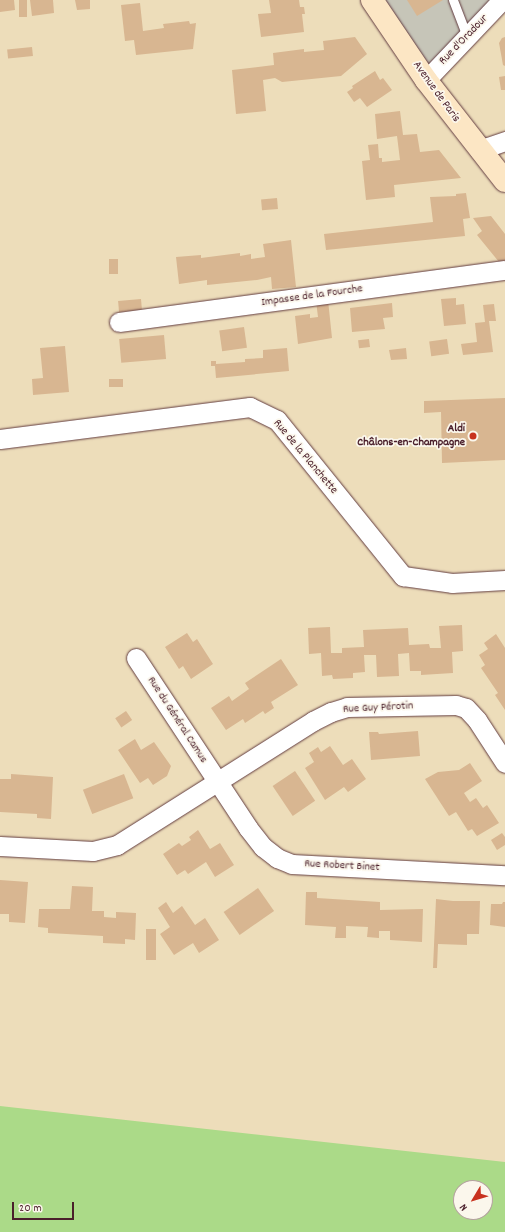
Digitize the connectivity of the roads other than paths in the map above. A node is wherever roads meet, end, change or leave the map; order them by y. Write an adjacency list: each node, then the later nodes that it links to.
1 (372, 0): 5 (main road, Avenue de Paris)
2 (453, 0): 4 (lane)
3 (502, 0): 4 (street, Rue d'Oradour)
4 (467, 37): 5 (street, Rue d'Oradour)
5 (426, 80): 7 (main road, Avenue de Paris)
6 (505, 141): 7 (street)
7 (479, 150): 8 (main road, Avenue de Paris)
8 (505, 181)
9 (505, 270): 10 (street, Impasse de la Fourche)
10 (119, 322)
11 (0, 439): 12 (street, Rue de la Planchette)
12 (505, 580)
13 (136, 658): 15 (street, Rue du Général Camus)
14 (505, 763): 15 (street, Rue Guy Pérotin)
15 (217, 782): 16 (street); 17 (street, Rue Robert Binet)
16 (0, 846)
17 (505, 875)

